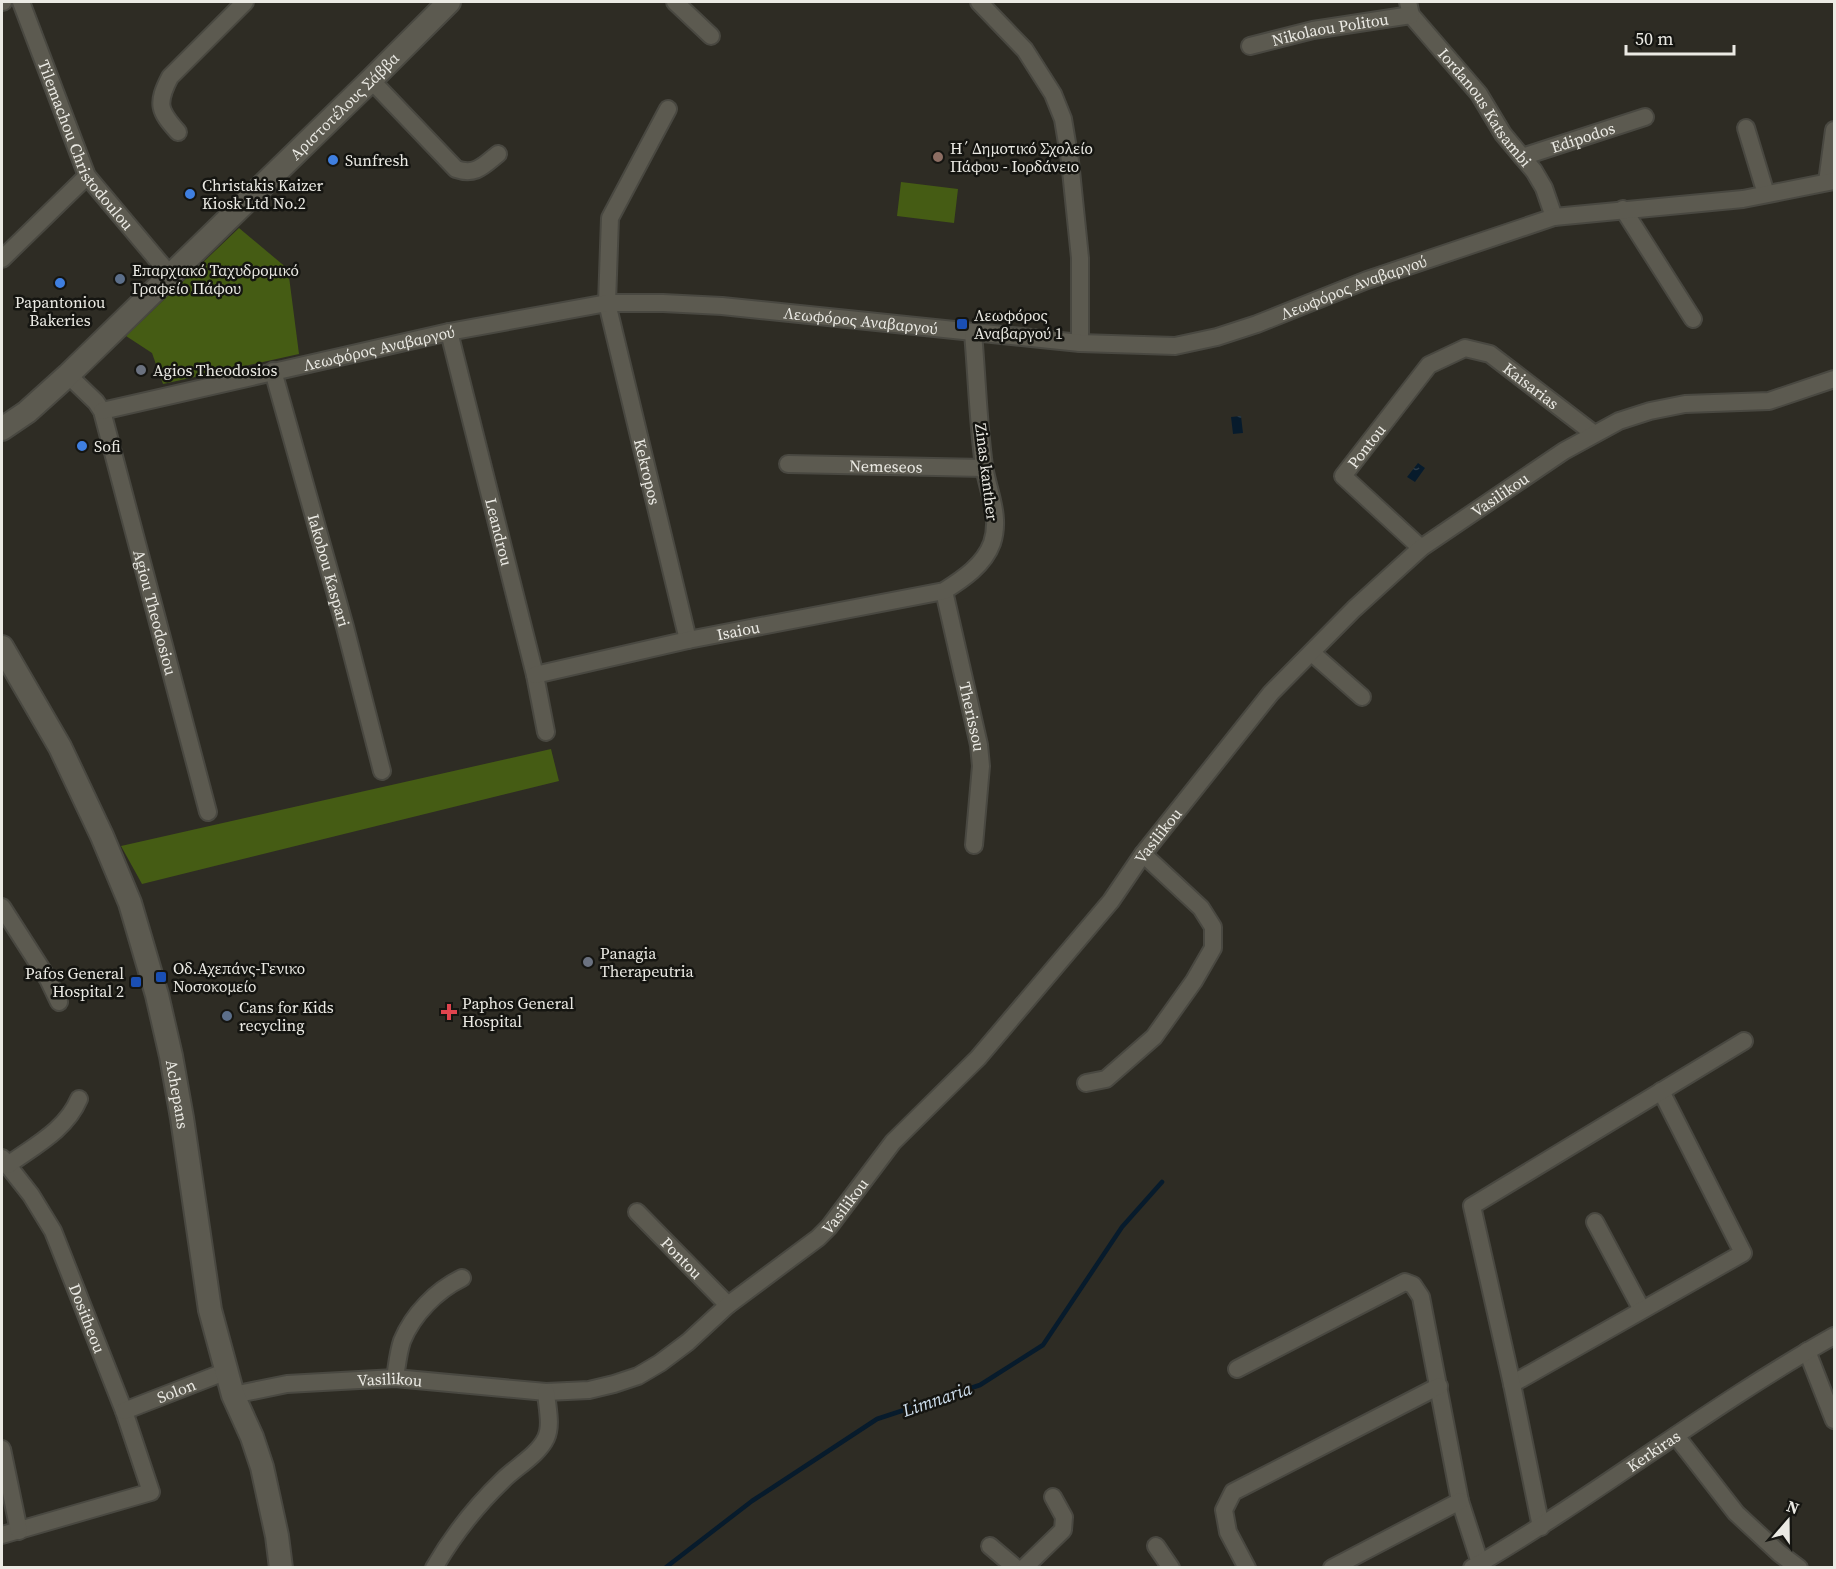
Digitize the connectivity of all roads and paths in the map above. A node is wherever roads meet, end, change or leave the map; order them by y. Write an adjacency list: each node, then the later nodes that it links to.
1 (21, 2): 17 (street, Tilemachou Christodoulou)
2 (245, 2): 14 (street)
3 (448, 2): 9 (street, Αριστοτέλους Σάββα)
4 (675, 2): 7 (street)
5 (979, 2): 28 (street)
6 (1409, 8): 8 (street, Nikolaou Politou); 16 (street, Iordanous Katsambi)
7 (711, 36)
8 (1250, 46)
9 (371, 80): 15 (street); 23 (street, Αριστοτέλους Σάββα)
10 (668, 109): 24 (street, Kekropos)
11 (1645, 117): 16 (street, Edipodos)
12 (1746, 128): 19 (street)
13 (1834, 130): 18 (street)
14 (178, 132)
15 (498, 154)
16 (1522, 157): 21 (street, Iordanous Katsambi)
17 (87, 176): 22 (street); 23 (street, Tilemachou Christodoulou)
18 (1831, 182): 19 (street, Λεωφόρος Αναβαργού)
19 (1766, 194): 20 (street, Λεωφόρος Αναβαργού)
20 (1623, 209): 21 (street, Λεωφόρος Αναβαργού); 25 (street)
21 (1554, 217): 28 (street, Λεωφόρος Αναβαργού)
22 (2, 259)
23 (171, 276): 31 (street, Αριστοτέλους Σάββα)
24 (607, 303): 26 (street, Λεωφόρος Αναβαργού); 27 (street, Λεωφόρος Αναβαργού); 40 (street, Kekropos)
25 (1692, 319)
26 (449, 332): 30 (street, Λεωφόρος Αναβαργού); 43 (street, Leandrou)
27 (973, 333): 28 (street, Λεωφόρος Αναβαργού); 37 (street, Zinas kanther)
28 (1080, 342)
29 (1465, 348): 35 (street, Kaisarias); 38 (street, Pontou)
30 (273, 371): 33 (street, Λεωφόρος Αναβαργού); 46 (street, Iakobou Kaspari)
31 (68, 375): 33 (street); 34 (street, Αριστοτέλους Σάββα)
32 (1834, 379): 35 (street, Vasilikou)
33 (102, 411): 47 (street, Agiou Theodosiou)
34 (2, 429)
35 (1593, 433): 38 (street, Vasilikou)
36 (788, 464): 37 (street, Nemeseos)
37 (984, 468): 39 (street, Zinas kanther)
38 (1421, 548): 42 (street, Vasilikou)
39 (944, 591): 40 (street, Isaiou); 48 (street, Therissou)
40 (688, 640): 43 (street, Isaiou)
41 (2, 647): 65 (street, Achepans)
42 (1312, 652): 44 (street); 49 (street, Vasilikou)
43 (535, 675): 45 (street, Leandrou)
44 (1362, 697)
45 (546, 732)
46 (382, 771)
47 (208, 812)
48 (974, 845)
49 (1143, 854): 53 (street); 60 (street, Vasilikou)
50 (2, 907): 51 (street)
51 (59, 1002)
52 (1744, 1041): 54 (street)
53 (1086, 1083)
54 (1661, 1091): 61 (street); 67 (street)
55 (79, 1099): 56 (street)
56 (5, 1161): 71 (street, Dositheou)
57 (637, 1212): 60 (street, Pontou)
58 (1595, 1222): 61 (street)
59 (462, 1278): 66 (street)
60 (728, 1305): 69 (street, Vasilikou)
61 (1642, 1310): 67 (street)
62 (1834, 1336): 63 (street, Kerkiras)
63 (1807, 1352): 72 (street); 73 (street, Kerkiras)
64 (1237, 1369): 68 (street)
65 (227, 1371): 70 (street, Achepans); 71 (street, Solon)
66 (395, 1378): 69 (street, Vasilikou); 70 (street, Vasilikou)
67 (1512, 1384): 77 (street)
68 (1439, 1386): 76 (street); 88 (street)
69 (546, 1392): 84 (street)
70 (232, 1395): 83 (street, Achepans)
71 (124, 1411): 78 (street, Dositheou)
72 (1834, 1420)
73 (1676, 1436): 77 (street, Kerkiras); 90 (street)
74 (2, 1449): 78 (street)
75 (1053, 1497): 86 (street)
76 (1460, 1501): 82 (street); 89 (street)
77 (1541, 1527): 82 (street, Kerkiras)
78 (19, 1531): 79 (street)
79 (2, 1535)
80 (990, 1546): 85 (street)
81 (1156, 1546): 87 (street)
82 (1476, 1565)
83 (281, 1568)
84 (434, 1568)
85 (1016, 1568)
86 (1024, 1568)
87 (1171, 1568)
88 (1247, 1568)
89 (1332, 1568)
90 (1799, 1568)

